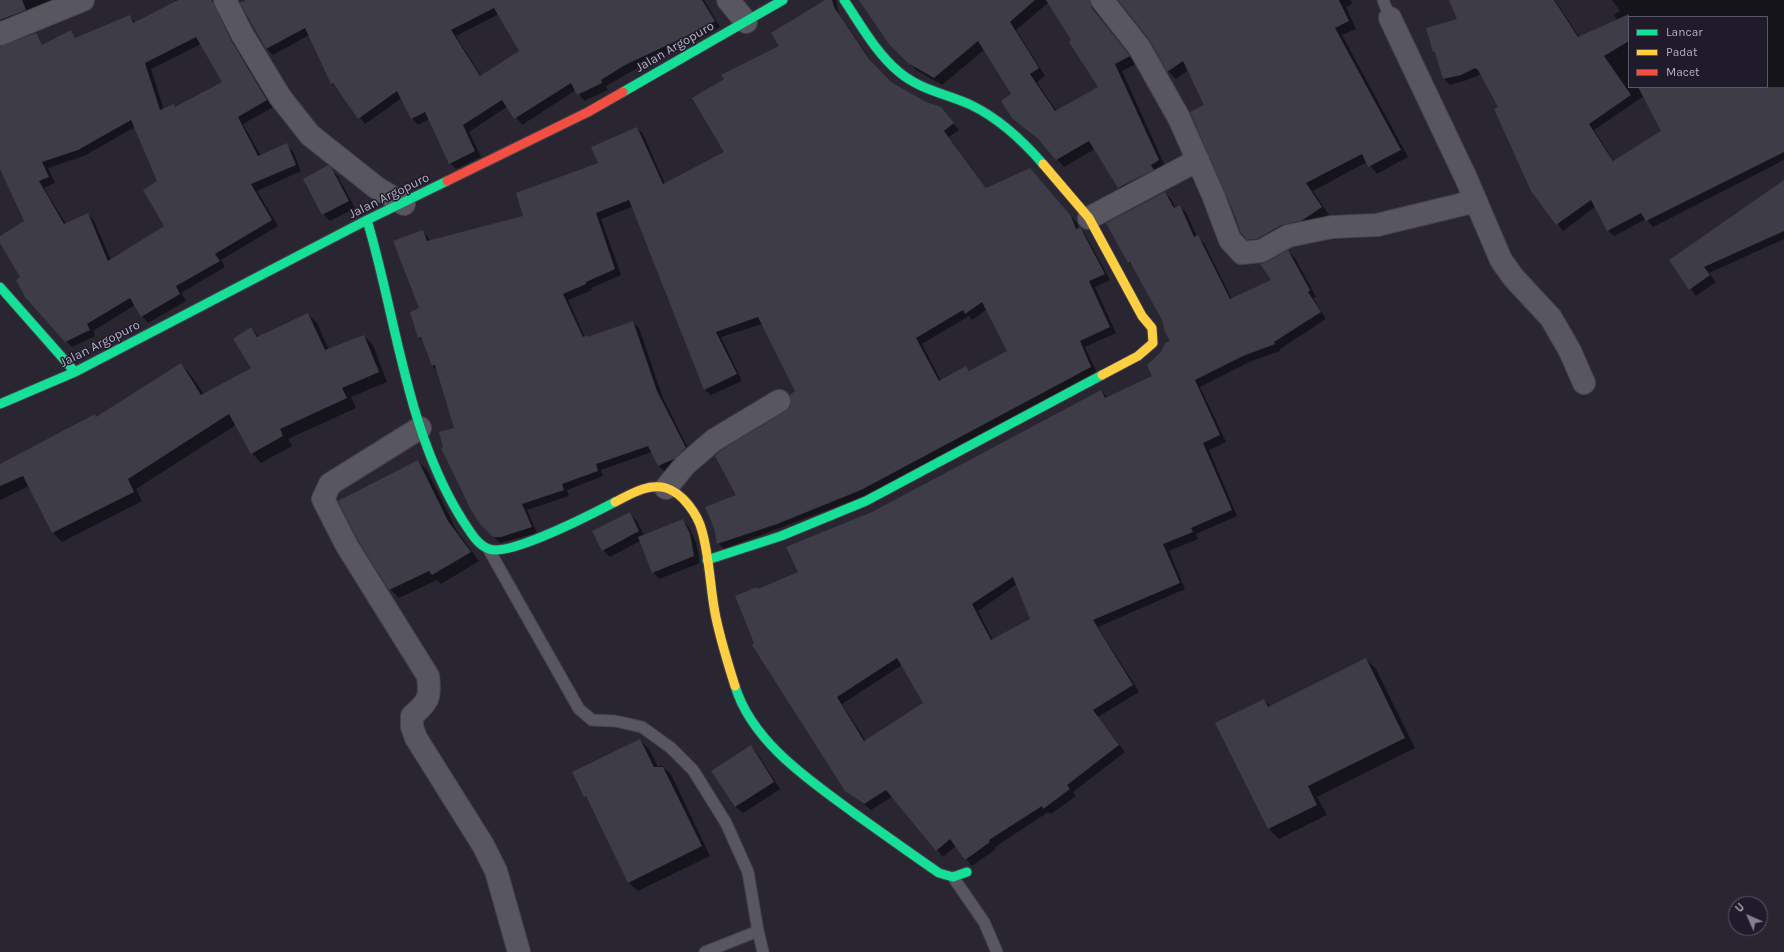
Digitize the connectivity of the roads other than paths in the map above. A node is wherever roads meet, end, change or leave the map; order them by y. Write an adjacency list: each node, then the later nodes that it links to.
1 (83, 0): 9 (street)
2 (225, 0): 12 (street)
3 (728, 0): 8 (street)
4 (783, 0): 8 (street, Jalan Argopuro)
5 (844, 0): 13 (street)
6 (1102, 0): 10 (street)
7 (1386, 9): 11 (street)
8 (746, 22): 12 (street, Jalan Argopuro)
9 (0, 34)
10 (1198, 160): 11 (street); 13 (street)
11 (1476, 201): 17 (street)
12 (404, 204): 14 (street, Jalan Argopuro)
13 (1089, 218): 23 (street)
14 (367, 220): 16 (street, Jalan Argopuro); 20 (street)
15 (0, 287): 16 (street)
16 (75, 372): 19 (street, Jalan Argopuro)
17 (1584, 383)
18 (779, 401): 21 (street)
19 (0, 404)
20 (420, 428): 22 (street); 27 (street)
21 (666, 488): 22 (street); 23 (street)
22 (489, 550): 26 (lane)
23 (707, 560): 25 (street)
24 (967, 872): 25 (street)
25 (953, 877): 30 (lane)
26 (758, 931): 28 (lane); 29 (lane)
27 (519, 952)
28 (705, 952)
29 (763, 952)
30 (997, 952)

